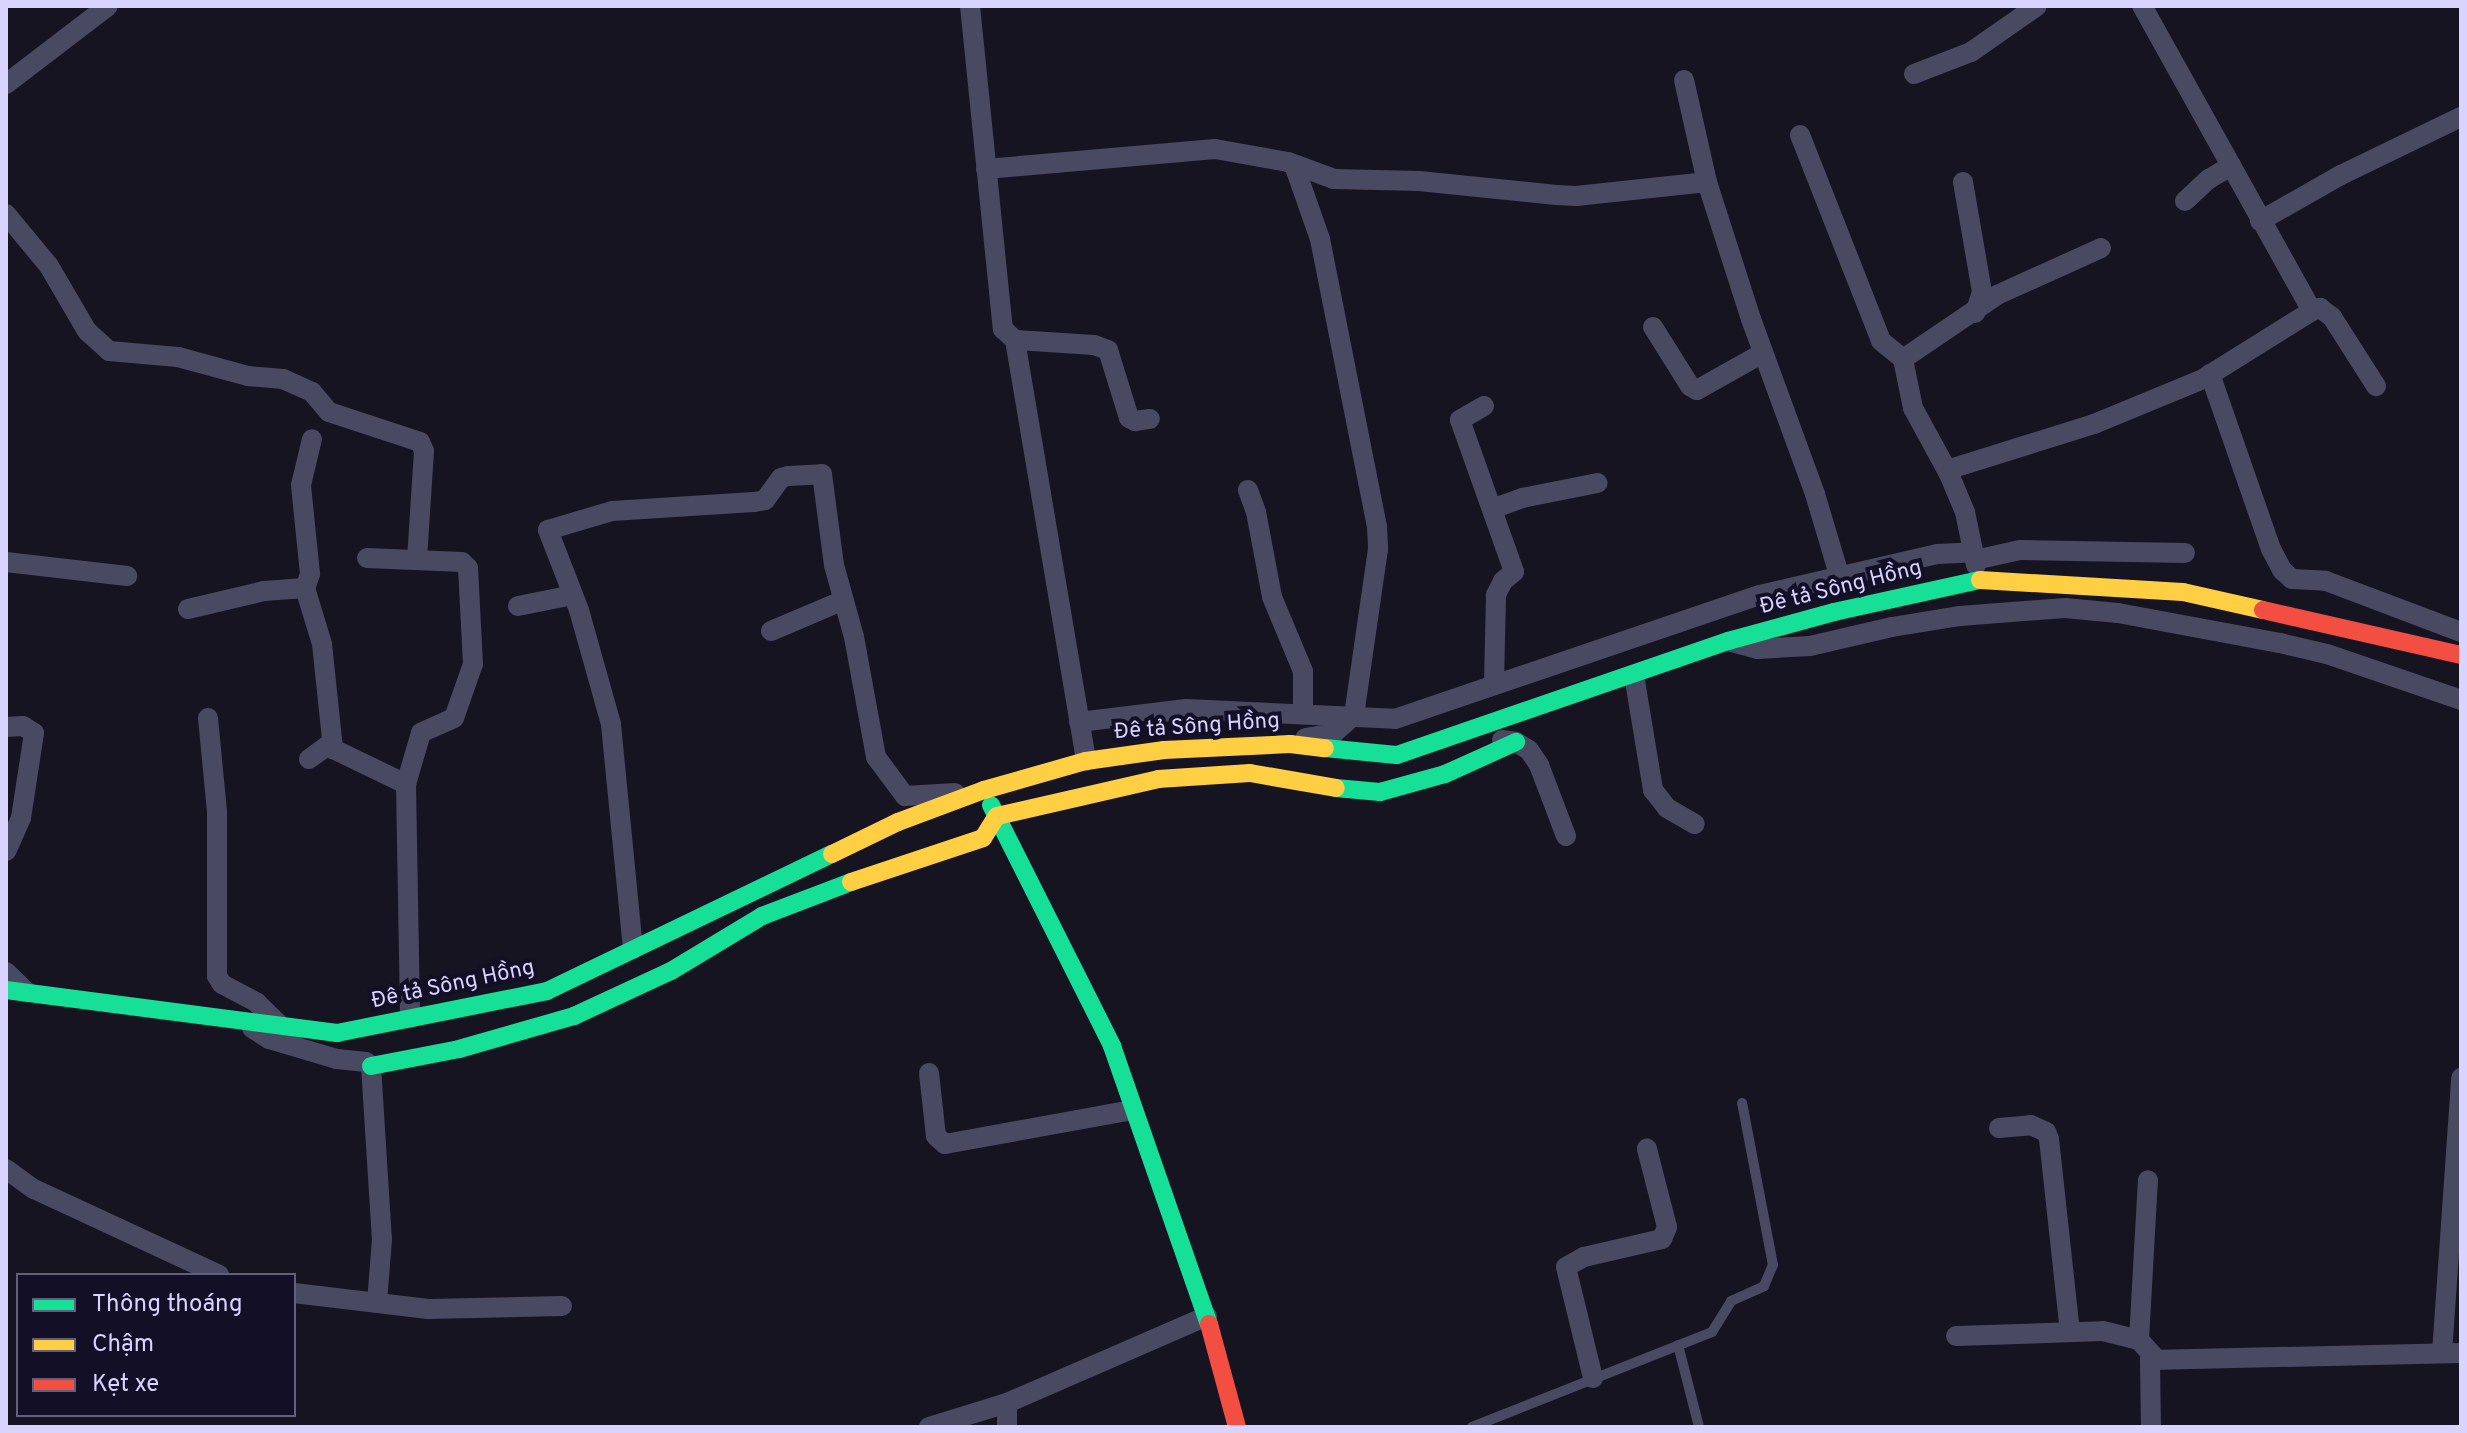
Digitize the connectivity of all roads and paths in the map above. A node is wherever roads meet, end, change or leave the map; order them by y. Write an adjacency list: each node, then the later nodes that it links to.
1 (108, 6): 7 (street)
2 (970, 6): 12 (street)
3 (2037, 6): 5 (street)
4 (2142, 6): 11 (street)
5 (1914, 74)
6 (1684, 80): 13 (street)
7 (6, 84)
8 (2461, 117): 17 (street)
9 (1800, 135): 24 (street)
10 (1294, 165): 12 (street); 13 (street); 56 (street)
11 (2231, 166): 15 (street); 17 (street)
12 (986, 169): 22 (street)
13 (1707, 182): 23 (street)
14 (1963, 182): 20 (street)
15 (2185, 201)
16 (6, 214): 36 (street)
17 (2260, 221): 19 (street)
18 (2101, 248): 20 (street)
19 (2312, 311): 25 (street); 26 (street)
20 (1975, 313): 24 (street)
21 (1653, 327): 23 (street)
22 (1015, 340): 28 (street); 58 (street)
23 (1763, 353): 40 (street)
24 (1903, 359): 30 (street)
25 (2210, 374): 30 (street); 49 (street)
26 (2376, 386)
27 (1484, 406): 33 (street)
28 (1150, 419)
29 (312, 439): 42 (street)
30 (1947, 470): 38 (street)
31 (1598, 483): 33 (street)
32 (1248, 490): 55 (street)
33 (1492, 509): 53 (street)
34 (2185, 553): 38 (street)
35 (367, 558): 36 (street)
36 (417, 559): 68 (street)
37 (6, 562): 39 (street)
38 (1976, 564): 40 (street); 41 (main road, Đê tả Sông Hồng); 50 (main road, Đê tả Sông Hồng)
39 (127, 576)
40 (1840, 578): 53 (street)
41 (2072, 587): 47 (street); 51 (main road, Đê tả Sông Hồng)
42 (305, 588): 46 (street); 64 (street)
43 (573, 595): 44 (street); 45 (street); 74 (street)
44 (844, 600): 48 (street); 69 (street)
45 (518, 606)
46 (188, 609)
47 (2118, 613): 50 (street); 54 (street)
48 (771, 631)
49 (2461, 632)
50 (1728, 641): 52 (main road, Đê tả Sông Hồng)
51 (2461, 655)
52 (1634, 675): 60 (main road, Đê tả Sông Hồng); 71 (street)
53 (1494, 685): 56 (street)
54 (2461, 700)
55 (1303, 713): 56 (street); 58 (street)
56 (1354, 715): 62 (street)
57 (208, 718): 80 (street)
58 (1079, 722): 66 (street)
59 (6, 727): 73 (street)
60 (1454, 736): 61 (street); 62 (main road, Đê tả Sông Hồng)
61 (1516, 742): 67 (main road); 72 (street)
62 (1290, 744): 63 (main road, Đê tả Sông Hồng)
63 (1201, 747): 66 (main road, Đê tả Sông Hồng); 67 (street)
64 (333, 749): 65 (street); 68 (street)
65 (309, 759)
66 (1086, 761): 69 (main road, Đê tả Sông Hồng)
67 (1250, 773): 70 (main road)
68 (406, 784): 78 (street)
69 (984, 790): 70 (main road); 74 (main road, Đê tả Sông Hồng)
70 (997, 816): 81 (main road); 85 (main road)
71 (1695, 824)
72 (1566, 836)
73 (6, 851)
74 (633, 949): 78 (main road, Đê tả Sông Hồng)
75 (6, 972): 77 (street)
76 (6, 990): 77 (main road, Đê tả Sông Hồng)
77 (27, 992): 79 (main road, Đê tả Sông Hồng)
78 (410, 1018): 80 (main road, Đê tả Sông Hồng)
79 (245, 1021): 80 (main road, Đê tả Sông Hồng); 81 (street)
80 (280, 1025)
81 (371, 1066): 92 (street)
82 (929, 1073): 85 (street)
83 (2461, 1078): 99 (street)
84 (1742, 1103): 98 (lane)
85 (1133, 1110): 94 (main road)
86 (1999, 1128): 95 (street)
87 (1647, 1149): 101 (street)
88 (6, 1169): 90 (street)
89 (2148, 1180): 97 (street)
90 (215, 1273)
91 (296, 1293): 92 (street)
92 (377, 1303): 93 (street)
93 (562, 1306)
94 (1207, 1316): 102 (street); 105 (main road)
95 (2070, 1331): 96 (street); 97 (street)
96 (1956, 1336)
97 (2139, 1340): 100 (street)
98 (1678, 1345): 101 (lane); 107 (lane)
99 (2452, 1353): 100 (street)
100 (2157, 1360): 108 (street)
101 (1593, 1378): 106 (lane)
102 (1007, 1403): 103 (street); 104 (street)
103 (929, 1427)
104 (1007, 1427)
105 (1237, 1427)
106 (1472, 1427)
107 (1699, 1427)
108 (2151, 1427)

